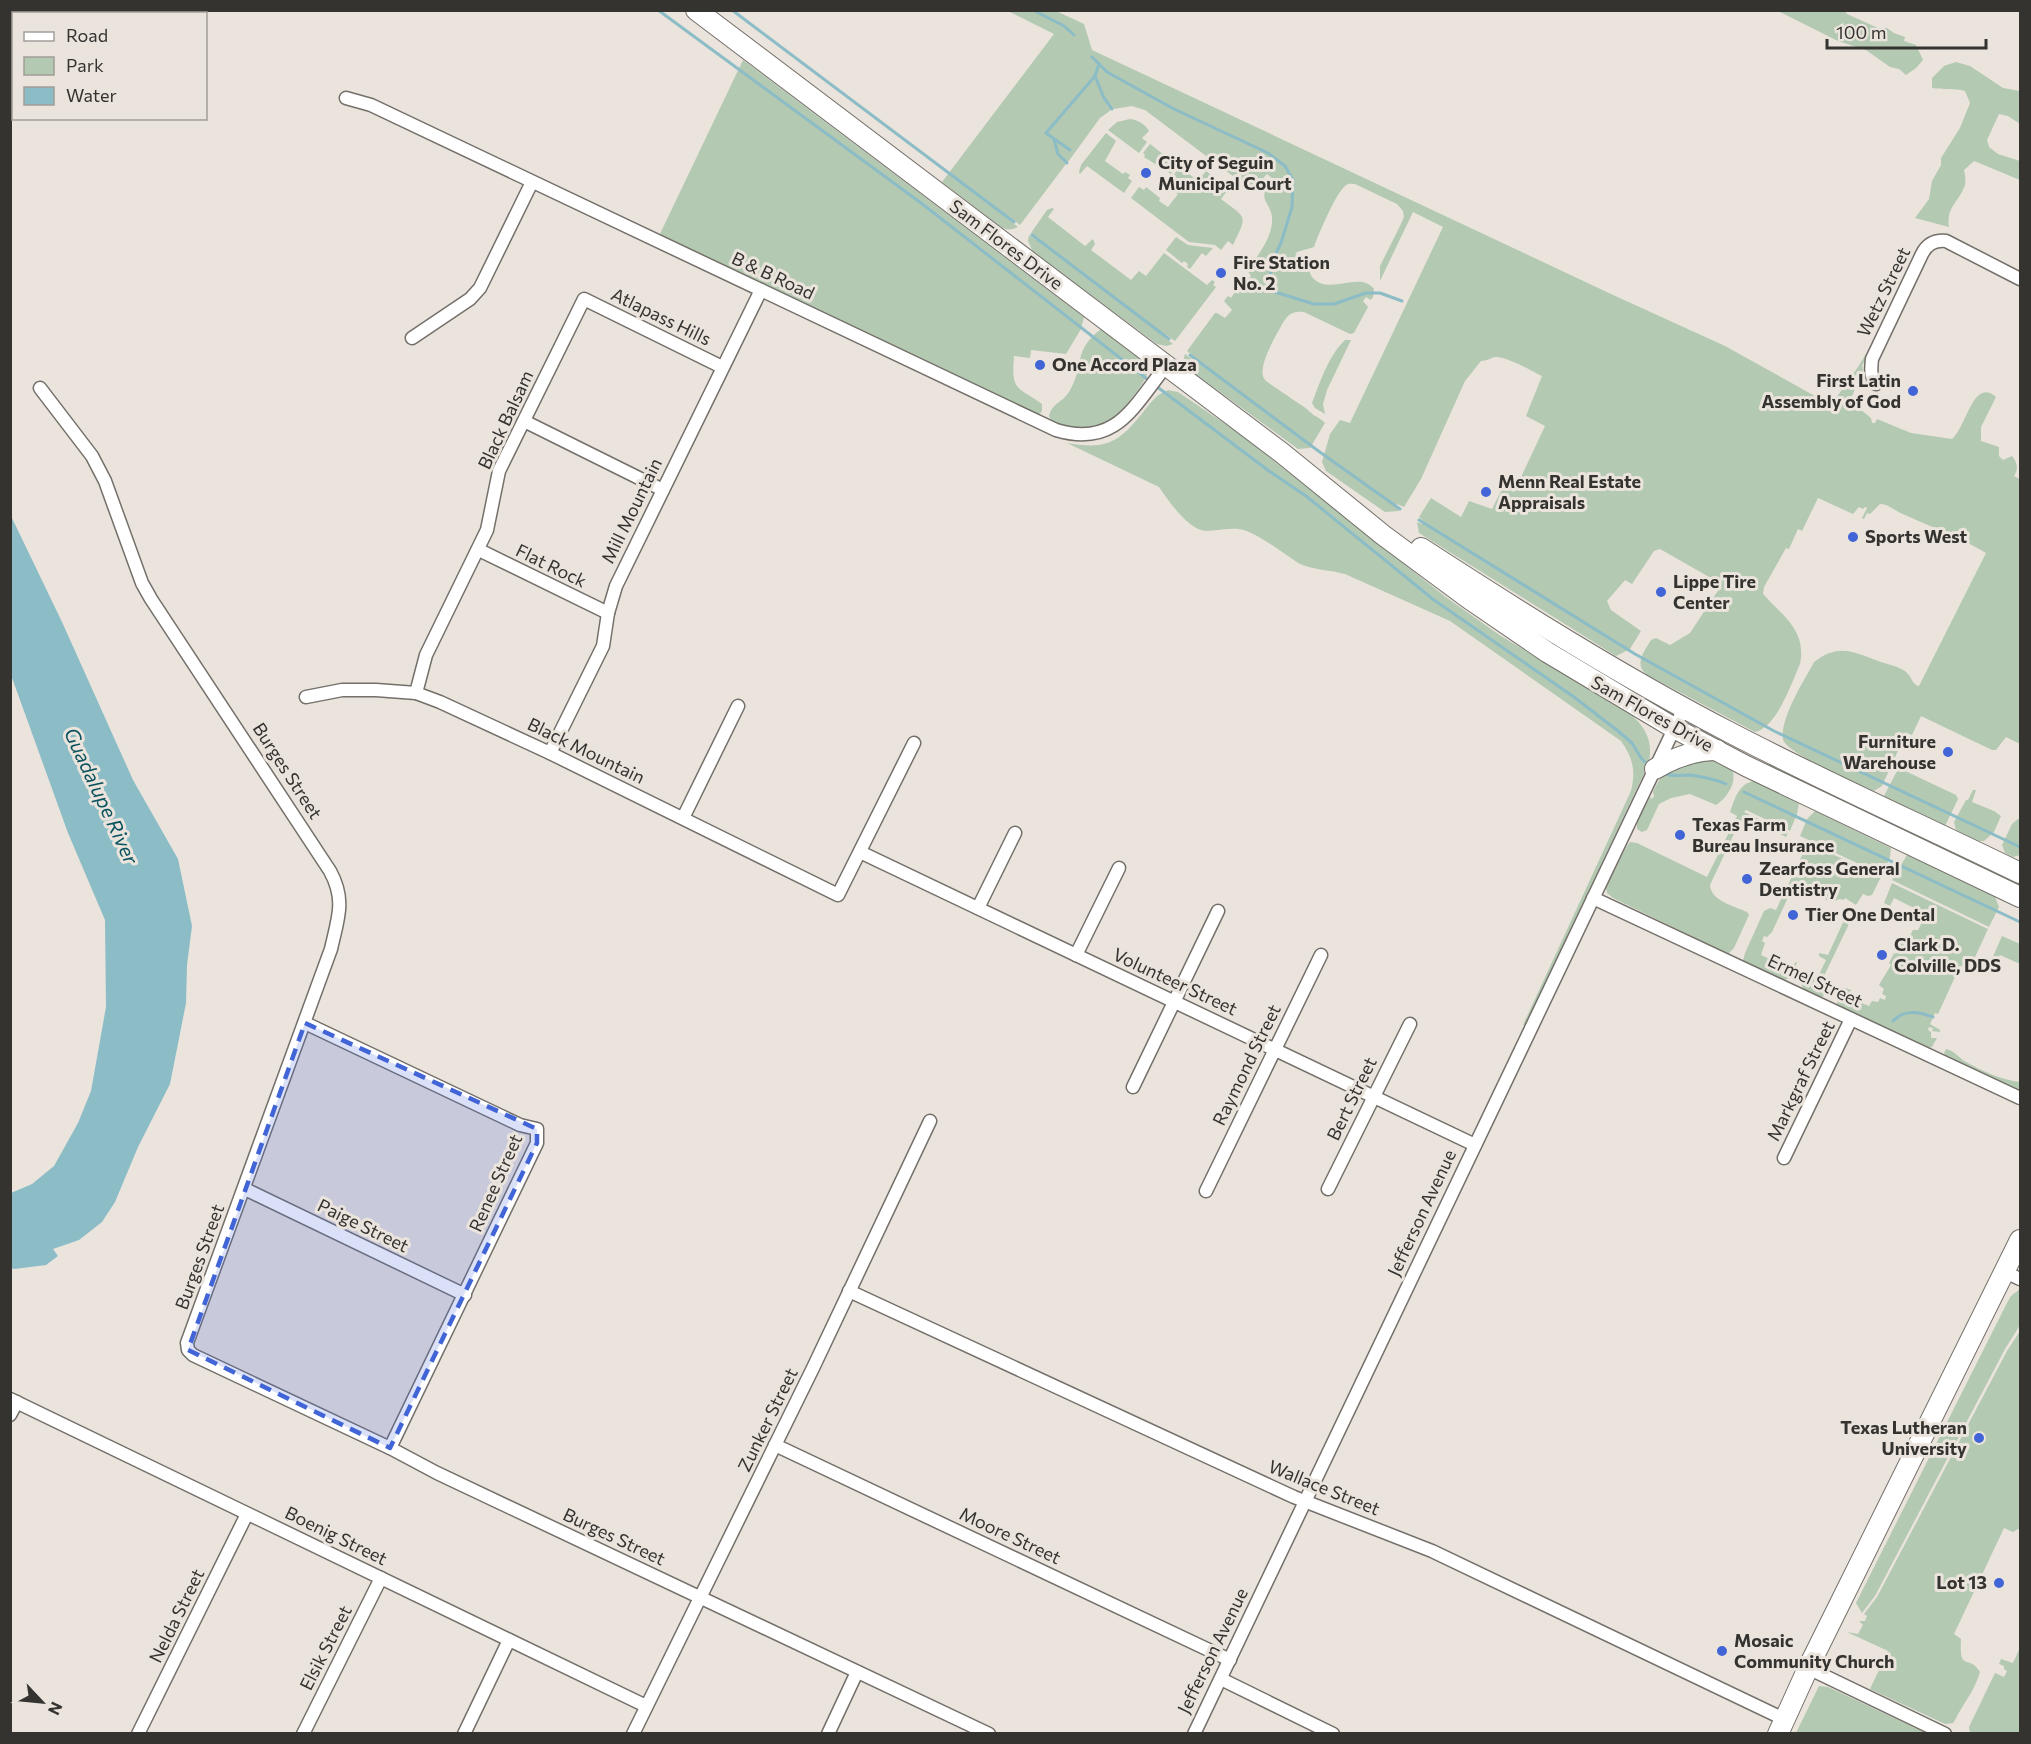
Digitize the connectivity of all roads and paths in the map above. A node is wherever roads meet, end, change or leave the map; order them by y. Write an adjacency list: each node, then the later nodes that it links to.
1 (696, 10): 8 (main road, Sam Flores Drive)
2 (346, 98): 3 (street, B & B Road)
3 (532, 182): 5 (street, B & B Road); 7 (street)
4 (2020, 279): 10 (street, Wetz Street)
5 (761, 290): 8 (street, B & B Road); 9 (street, Mill Mountain)
6 (584, 299): 9 (street, Atlapass Hills); 12 (street, Black Balsam)
7 (412, 338)
8 (1166, 366): 13 (main road, Sam Flores Drive)
9 (722, 367): 14 (street, Mill Mountain)
10 (1876, 384)
11 (40, 388): 39 (street, Burges Street)
12 (524, 421): 14 (street); 15 (street, Black Balsam)
13 (1316, 479): 20 (main road, Sam Flores Drive); 21 (main road, Sam Flores Drive)
14 (663, 490): 16 (street, Mill Mountain)
15 (479, 550): 16 (street, Flat Rock); 17 (street, Black Balsam)
16 (608, 613): 24 (street, Mill Mountain)
17 (416, 693): 18 (street, Black Mountain); 24 (street, Black Mountain)
18 (306, 697)
19 (738, 706): 26 (street)
20 (1684, 708): 21 (street, Jefferson Avenue); 30 (main road, Sam Flores Drive)
21 (1674, 728): 23 (main road, Sam Flores Drive); 25 (street, Jefferson Avenue)
22 (914, 743): 28 (street)
23 (1717, 750): 25 (main road); 31 (main road, Sam Flores Drive)
24 (550, 753): 26 (street, Black Mountain)
25 (1655, 769): 32 (street, Jefferson Avenue)
26 (683, 818): 28 (street, Black Mountain)
27 (1015, 833): 33 (street)
28 (860, 852): 33 (street, Volunteer Street)
29 (1119, 868): 35 (street)
30 (2020, 873)
31 (2020, 897)
32 (1593, 898): 38 (street, Ermel Street); 46 (street, Jefferson Avenue)
33 (978, 908): 35 (street, Volunteer Street)
34 (1218, 910): 37 (street)
35 (1076, 955): 37 (street, Volunteer Street)
36 (1321, 955): 41 (street, Raymond Street)
37 (1174, 1001): 41 (street, Volunteer Street); 42 (street)
38 (1851, 1018): 44 (street, Ermel Street); 47 (street, Markgraf Street)
39 (305, 1023): 48 (street, Burges Street); 54 (street, Renee Street)
40 (1410, 1024): 43 (street, Bert Street)
41 (1274, 1049): 43 (street, Volunteer Street); 50 (street, Raymond Street)
42 (1133, 1088)
43 (1372, 1096): 46 (street, Volunteer Street); 49 (street, Bert Street)
44 (2020, 1098)
45 (930, 1121): 53 (street, Zunker Street)
46 (1475, 1145): 59 (street, Jefferson Avenue)
47 (1784, 1158)
48 (245, 1189): 54 (street, Paige Street); 58 (street, Burges Street)
49 (1328, 1190)
50 (1206, 1191)
51 (2020, 1240): 52 (main road)
52 (2013, 1276): 65 (main road)
53 (849, 1291): 57 (street, Zunker Street); 59 (street, Wallace Street)
54 (465, 1295): 58 (street, Renee Street)
55 (14, 1400): 56 (street); 60 (street, Boenig Street)
56 (10, 1415)
57 (775, 1445): 62 (street, Zunker Street); 64 (street, Moore Street)
58 (390, 1448): 62 (street, Burges Street)
59 (1305, 1500): 64 (street, Jefferson Avenue); 69 (street, Wallace Street)
60 (247, 1514): 61 (street, Boenig Street); 70 (street, Nelda Street)
61 (381, 1578): 63 (street, Boenig Street); 71 (street, Elsik Street)
62 (700, 1598): 66 (street, Burges Street); 68 (street, Zunker Street)
63 (509, 1640): 68 (street, Boenig Street); 72 (street)
64 (1230, 1660): 67 (street, Jefferson Avenue)
65 (1808, 1668): 69 (main road); 78 (street)
66 (857, 1672): 74 (street); 75 (street, Burges Street)
67 (1221, 1679): 76 (street, Jefferson Avenue); 77 (street)
68 (646, 1706): 73 (street, Zunker Street)
69 (1781, 1726)
70 (138, 1734)
71 (303, 1734)
72 (464, 1734)
73 (633, 1734)
74 (828, 1734)
75 (989, 1734)
76 (1194, 1734)
77 (1333, 1734)
78 (1945, 1734)

